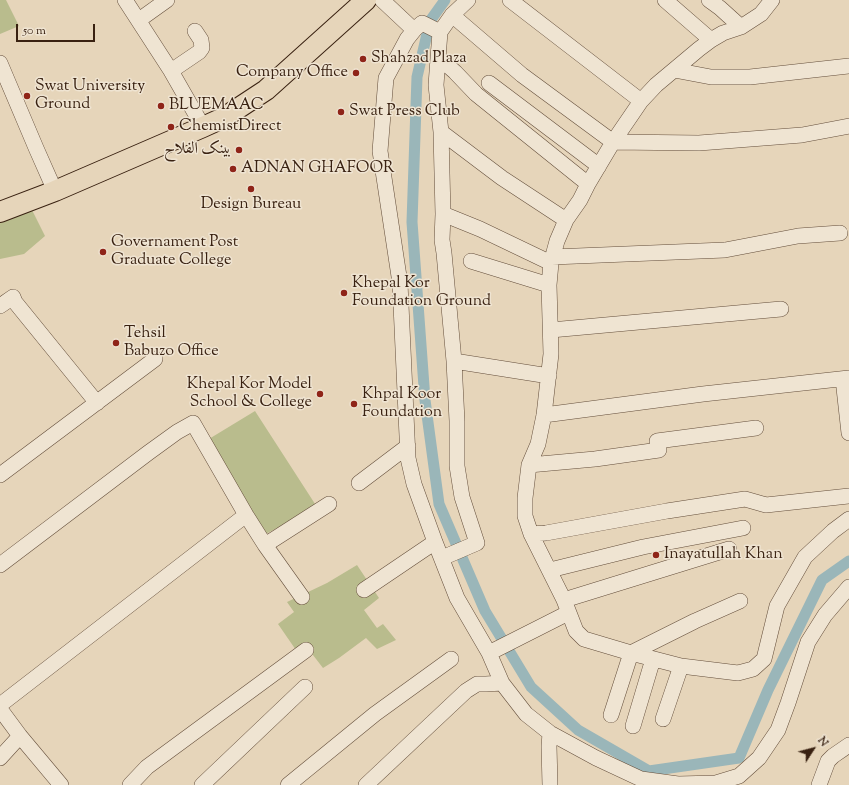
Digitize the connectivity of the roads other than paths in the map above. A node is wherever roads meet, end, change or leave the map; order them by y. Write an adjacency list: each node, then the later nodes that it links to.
1 (125, 0): 11 (street)
2 (167, 0): 11 (street)
3 (367, 0): 24 (main road); 29 (main road)
4 (382, 0): 13 (street)
5 (468, 0): 10 (street)
6 (510, 0): 22 (street)
7 (665, 0): 15 (street)
8 (709, 0): 12 (street)
9 (772, 0): 12 (street)
10 (452, 15): 13 (street); 26 (street)
11 (139, 20): 20 (street)
12 (741, 26): 15 (street)
13 (429, 29): 16 (street); 48 (street)
14 (195, 31): 20 (street)
15 (711, 40): 19 (street)
16 (438, 57): 25 (street); 28 (street)
17 (0, 63): 29 (street)
18 (849, 66): 19 (street)
19 (674, 70): 22 (street)
20 (171, 71): 24 (street)
21 (489, 84): 27 (street)
22 (641, 100): 26 (street)
23 (849, 126): 26 (street)
24 (203, 127): 29 (main road)
25 (441, 132): 31 (street); 32 (street)
26 (613, 142): 27 (street)
27 (599, 166): 28 (street)
28 (588, 184): 32 (street)
29 (55, 192): 30 (main road)
30 (0, 212)
31 (443, 214): 34 (street); 41 (street)
32 (566, 220): 34 (street)
33 (840, 233): 34 (street)
34 (552, 260): 36 (street)
35 (471, 262): 36 (street)
36 (549, 285): 39 (street)
37 (0, 306): 44 (street)
38 (780, 309): 39 (street)
39 (551, 330): 42 (street)
40 (155, 359): 44 (street)
41 (454, 361): 42 (street); 61 (street)
42 (549, 376): 45 (street)
43 (846, 378): 45 (street); 47 (street)
44 (97, 403): 50 (street)
45 (544, 415): 49 (street)
46 (756, 428): 49 (street)
47 (849, 434)
48 (408, 446): 51 (street); 58 (street)
49 (529, 465): 57 (street)
50 (0, 475)
51 (359, 483)
52 (849, 496): 57 (street)
53 (329, 504): 59 (street)
54 (246, 515): 59 (street); 62 (street); 77 (street)
55 (849, 519): 74 (street)
56 (743, 528): 63 (street)
57 (531, 534): 63 (street)
58 (435, 542): 61 (street); 65 (street)
59 (265, 545): 66 (street)
60 (729, 549): 68 (street)
61 (444, 557): 70 (street)
62 (0, 565)
63 (550, 570): 68 (street)
64 (849, 587): 86 (street)
65 (364, 590)
66 (302, 597)
67 (740, 601): 71 (street)
68 (566, 606): 70 (street); 71 (street)
69 (306, 650): 88 (street)
70 (491, 651): 75 (street)
71 (631, 653): 73 (street); 79 (street)
72 (450, 659): 90 (street)
73 (653, 659): 74 (street); 81 (street)
74 (681, 666): 80 (street)
75 (502, 683): 82 (street); 91 (street)
76 (305, 687): 89 (street)
77 (0, 705)
78 (0, 709): 83 (street)
79 (611, 715)
80 (663, 719)
81 (633, 726)
82 (550, 733): 86 (street); 92 (street)
83 (20, 736): 85 (street); 87 (street)
84 (849, 745): 93 (street)
85 (0, 758)
86 (640, 782)
87 (61, 785)
88 (130, 785)
89 (202, 785)
90 (288, 785)
91 (366, 785)
92 (550, 785)
93 (819, 785)

